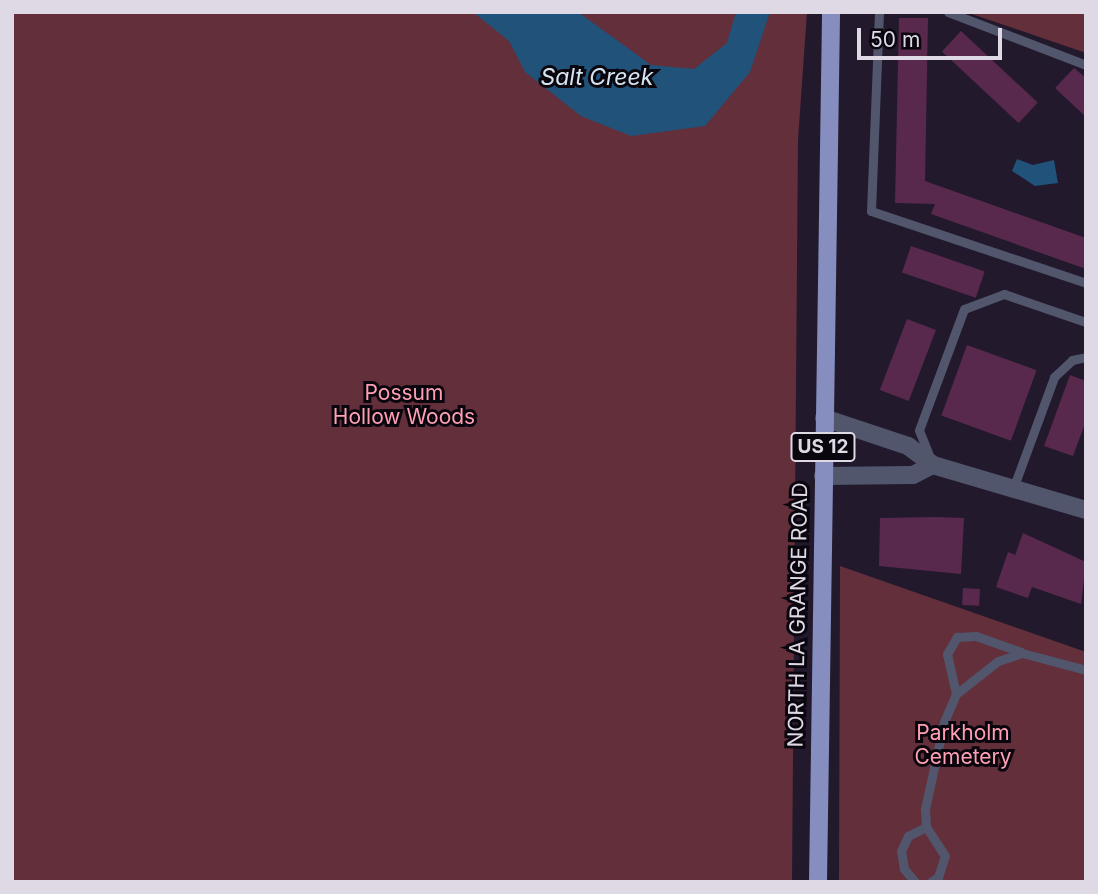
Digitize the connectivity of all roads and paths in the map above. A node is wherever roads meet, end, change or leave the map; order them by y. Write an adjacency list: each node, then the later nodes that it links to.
1 (831, 12): 8 (main road, NORTH LA GRANGE ROAD / US 12)
2 (879, 12): 5 (lane)
3 (948, 12): 4 (lane)
4 (1086, 65)
5 (1086, 283)
6 (1086, 322): 9 (lane)
7 (1086, 358): 11 (lane)
8 (824, 418): 9 (street); 10 (main road, NORTH LA GRANGE ROAD / US 12)
9 (933, 465): 10 (street); 11 (street)
10 (823, 476): 17 (main road, NORTH LA GRANGE ROAD / US 12)
11 (1014, 486): 12 (street)
12 (1086, 510)
13 (1023, 653): 14 (lane); 15 (lane); 15 (lane)
14 (1086, 670)
15 (956, 694): 16 (lane)
16 (926, 827): 18 (lane); 19 (lane)
17 (818, 882)
18 (915, 882)
19 (931, 882)

